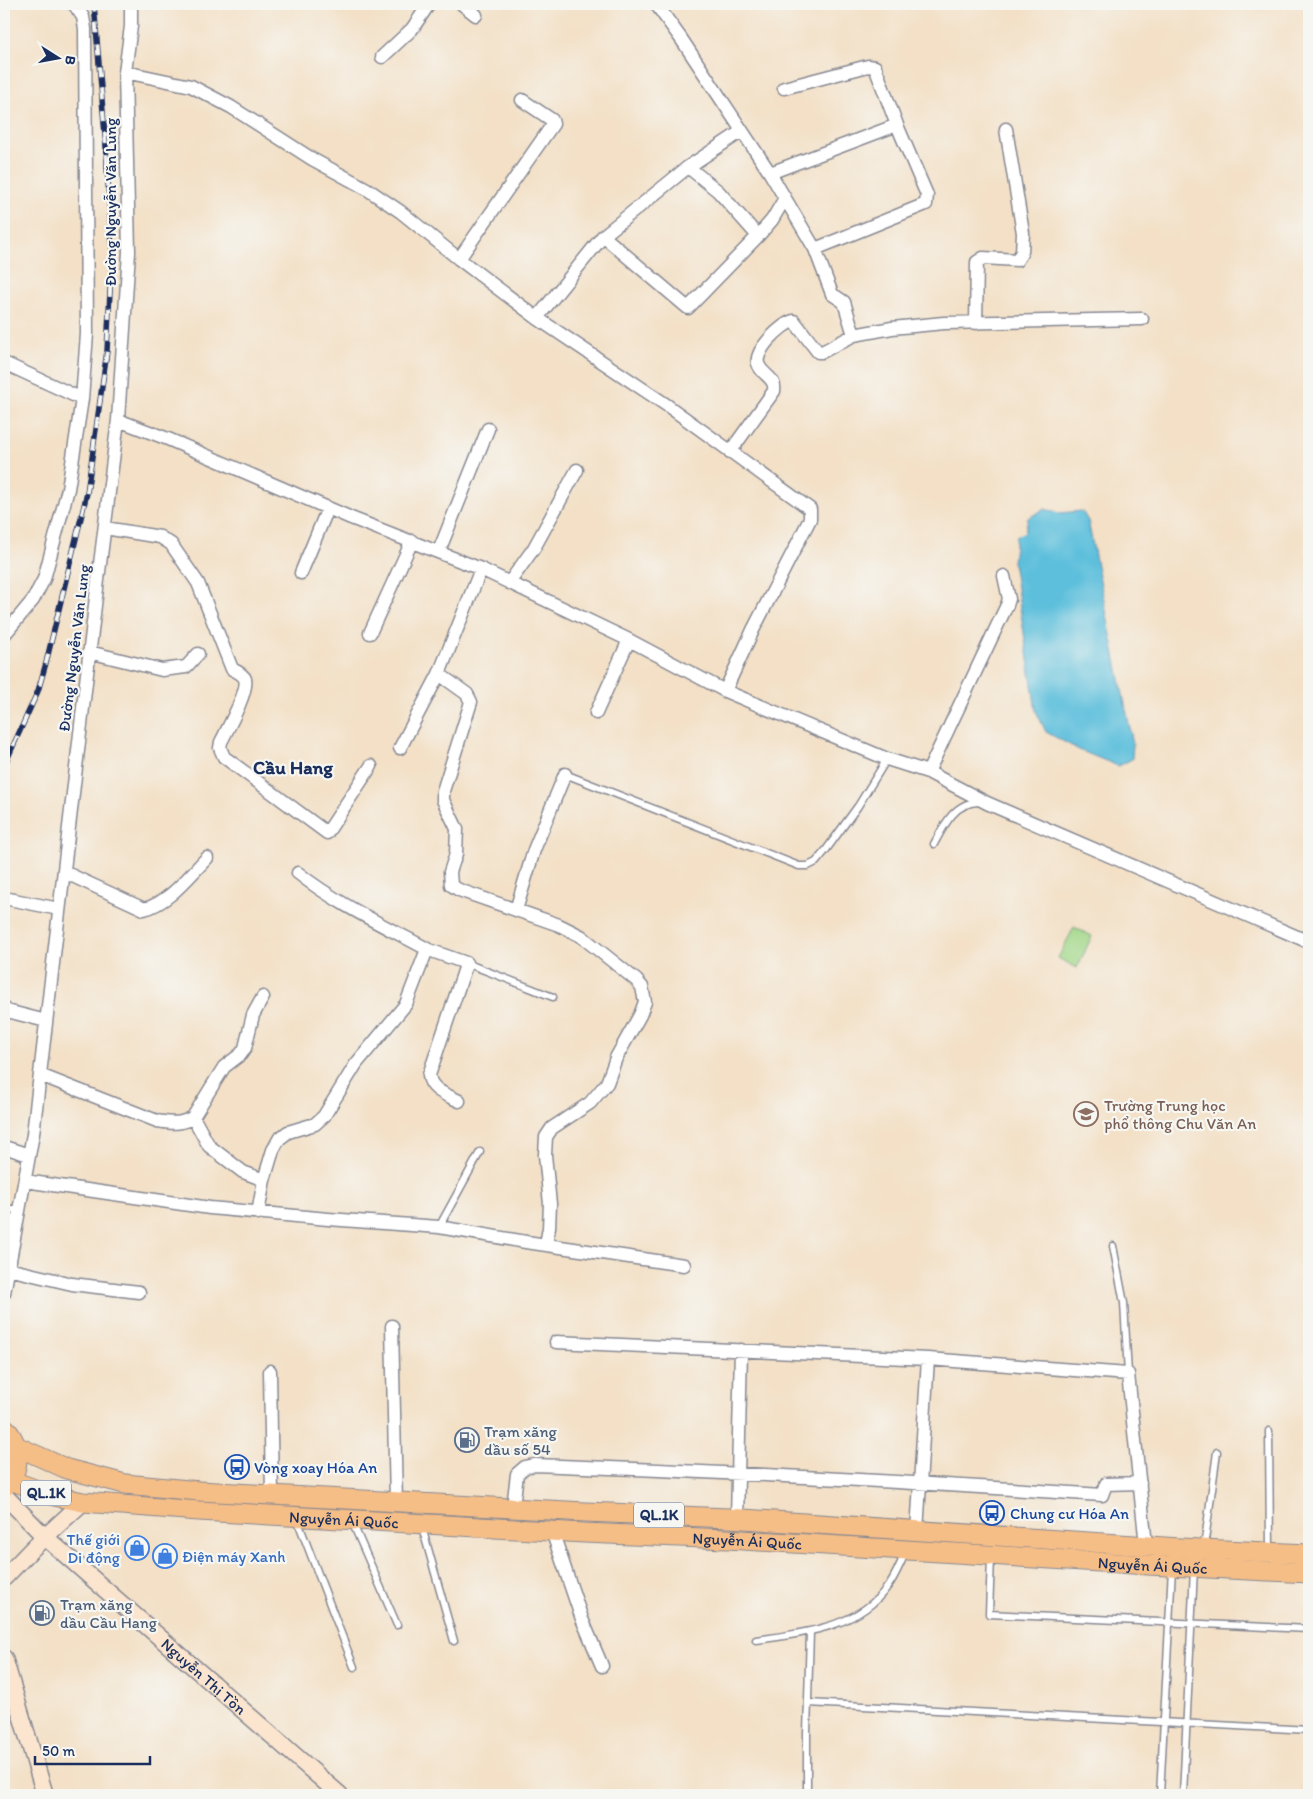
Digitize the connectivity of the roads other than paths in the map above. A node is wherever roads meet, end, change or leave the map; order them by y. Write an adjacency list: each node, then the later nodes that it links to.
1 (70, 4): 26 (street)
2 (131, 4): 8 (street, Đường Nguyễn Văn Lung)
3 (429, 4): 7 (street)
4 (462, 4): 6 (street)
5 (656, 4): 13 (street)
6 (476, 15)
7 (382, 57)
8 (125, 72): 20 (street); 27 (street, Đường Nguyễn Văn Lung)
9 (784, 88): 11 (street)
10 (522, 100): 20 (street)
11 (897, 125): 15 (street); 19 (street)
12 (1006, 129): 23 (street)
13 (742, 131): 14 (street); 15 (street)
14 (688, 166): 17 (street); 18 (street)
15 (770, 172): 16 (street)
16 (785, 198): 18 (street); 19 (street)
17 (603, 236): 18 (street); 21 (street)
18 (758, 236)
19 (815, 249): 24 (street)
20 (459, 259): 21 (street)
21 (537, 318): 29 (street)
22 (1142, 319): 23 (street)
23 (976, 323): 24 (street)
24 (854, 335): 29 (street)
25 (4, 363): 26 (street)
26 (82, 399): 40 (street)
27 (118, 420): 31 (street); 32 (street, Đường Nguyễn Văn Lung)
28 (488, 429): 34 (street)
29 (730, 452): 45 (street)
30 (577, 470): 38 (street)
31 (328, 508): 33 (street); 36 (street)
32 (105, 528): 42 (street, Đường Nguyễn Văn Lung); 49 (street)
33 (412, 541): 34 (street); 39 (street)
34 (438, 551): 35 (street)
35 (481, 569): 38 (street); 44 (street)
36 (301, 574)
37 (1004, 576): 50 (street)
38 (509, 583): 41 (street)
39 (370, 633)
40 (4, 635)
41 (629, 640): 45 (street); 46 (street)
42 (90, 652): 43 (street); 55 (street, Đường Nguyễn Văn Lung)
43 (198, 654)
44 (439, 674): 47 (street); 59 (street)
45 (725, 691): 48 (street)
46 (596, 714)
47 (400, 748)
48 (888, 759): 50 (street); 51 (lane)
49 (371, 766)
50 (928, 772): 52 (street)
51 (565, 774): 59 (street)
52 (987, 802): 53 (lane); 60 (street)
53 (934, 844)
54 (207, 858): 55 (street)
55 (64, 872): 58 (street, Đường Nguyễn Văn Lung)
56 (298, 873): 61 (street)
57 (4, 898): 58 (street)
58 (60, 908): 66 (street, Đường Nguyễn Văn Lung)
59 (516, 910): 79 (street)
60 (1309, 942)
61 (429, 950): 62 (street); 73 (street)
62 (466, 962): 64 (lane); 68 (street)
63 (263, 997): 69 (street)
64 (554, 997)
65 (4, 1008): 66 (street)
66 (46, 1021): 67 (street, Đường Nguyễn Văn Lung)
67 (40, 1075): 69 (street); 72 (street, Đường Nguyễn Văn Lung)
68 (459, 1101)
69 (193, 1117): 73 (street)
70 (4, 1147): 72 (street)
71 (480, 1152): 78 (lane)
72 (29, 1155): 74 (street, Đường Nguyễn Văn Lung)
73 (264, 1180): 77 (street)
74 (25, 1181): 76 (street, Đường Nguyễn Văn Lung); 77 (street)
75 (4, 1208): 76 (lane)
76 (19, 1210): 82 (street, Đường Nguyễn Văn Lung)
77 (258, 1213): 78 (street)
78 (439, 1227): 79 (street)
79 (546, 1244): 81 (street)
80 (1113, 1246): 90 (lane)
81 (684, 1265)
82 (8, 1269): 83 (street); 84 (street, Đường Nguyễn Văn Lung)
83 (139, 1292)
84 (4, 1293)
85 (392, 1326): 100 (street)
86 (556, 1342): 87 (street)
87 (741, 1350): 88 (street); 94 (street)
88 (928, 1359): 90 (street); 95 (street)
89 (270, 1371): 98 (street)
90 (1128, 1374): 96 (street)
91 (8, 1431): 97 (main road); 98 (main road, Nguyễn Ái Quốc / QL.1K)
92 (1269, 1431): 115 (lane)
93 (1217, 1452): 112 (lane)
94 (738, 1473): 95 (street); 102 (street); 104 (street)
95 (920, 1482): 96 (street); 109 (street)
96 (1140, 1483): 111 (street)
97 (6, 1487): 99 (main road, Nguyễn Ái Quốc / QL.1K); 110 (street, Nguyễn Thị Tồn)
98 (272, 1495): 100 (main road, Nguyễn Ái Quốc / QL.1K)
99 (83, 1502): 103 (main road, Nguyễn Ái Quốc / QL.1K); 110 (street)
100 (396, 1502): 101 (main road, Nguyễn Ái Quốc / QL.1K)
101 (473, 1505): 102 (main road, Nguyễn Ái Quốc / QL.1K); 107 (main road)
102 (513, 1508): 104 (main road, Nguyễn Ái Quốc / QL.1K)
103 (296, 1517): 105 (main road, Nguyễn Ái Quốc / QL.1K); 131 (lane)
104 (737, 1519): 109 (main road, Nguyễn Ái Quốc / QL.1K)
105 (351, 1520): 106 (main road, Nguyễn Ái Quốc / QL.1K); 124 (lane)
106 (422, 1524): 107 (main road, Nguyễn Ái Quốc / QL.1K); 128 (lane)
107 (471, 1526): 108 (main road, Nguyễn Ái Quốc / QL.1K)
108 (552, 1531): 114 (main road, Nguyễn Ái Quốc / QL.1K); 130 (street)
109 (917, 1531): 111 (main road, Nguyễn Ái Quốc / QL.1K)
110 (45, 1537): 121 (street); 137 (street, Nguyễn Thị Tồn)
111 (1146, 1545): 112 (main road, Nguyễn Ái Quốc / QL.1K)
112 (1204, 1549): 115 (main road, Nguyễn Ái Quốc / QL.1K)
113 (1309, 1549): 116 (lane)
114 (907, 1551): 117 (main road, Nguyễn Ái Quốc / QL.1K); 126 (lane)
115 (1270, 1551): 116 (main road, Nguyễn Ái Quốc / QL.1K)
116 (1309, 1554)
117 (991, 1556): 118 (main road, Nguyễn Ái Quốc / QL.1K); 122 (lane)
118 (1172, 1566): 119 (main road, Nguyễn Ái Quốc / QL.1K); 122 (lane)
119 (1194, 1568): 120 (main road, Nguyễn Ái Quốc / QL.1K); 123 (lane)
120 (1309, 1573)
121 (4, 1578)
122 (1169, 1623): 123 (lane); 133 (lane)
123 (1191, 1624): 125 (lane); 134 (lane)
124 (398, 1626)
125 (1309, 1630)
126 (810, 1632): 127 (lane); 132 (lane)
127 (756, 1640)
128 (454, 1641)
129 (4, 1658): 136 (street)
130 (602, 1666)
131 (354, 1667)
132 (808, 1703): 133 (lane); 138 (lane)
133 (1164, 1722): 134 (lane); 139 (lane)
134 (1186, 1724): 135 (lane); 140 (lane)
135 (1309, 1730)
136 (45, 1795)
137 (340, 1795)
138 (807, 1795)
139 (1160, 1795)
140 (1183, 1795)

